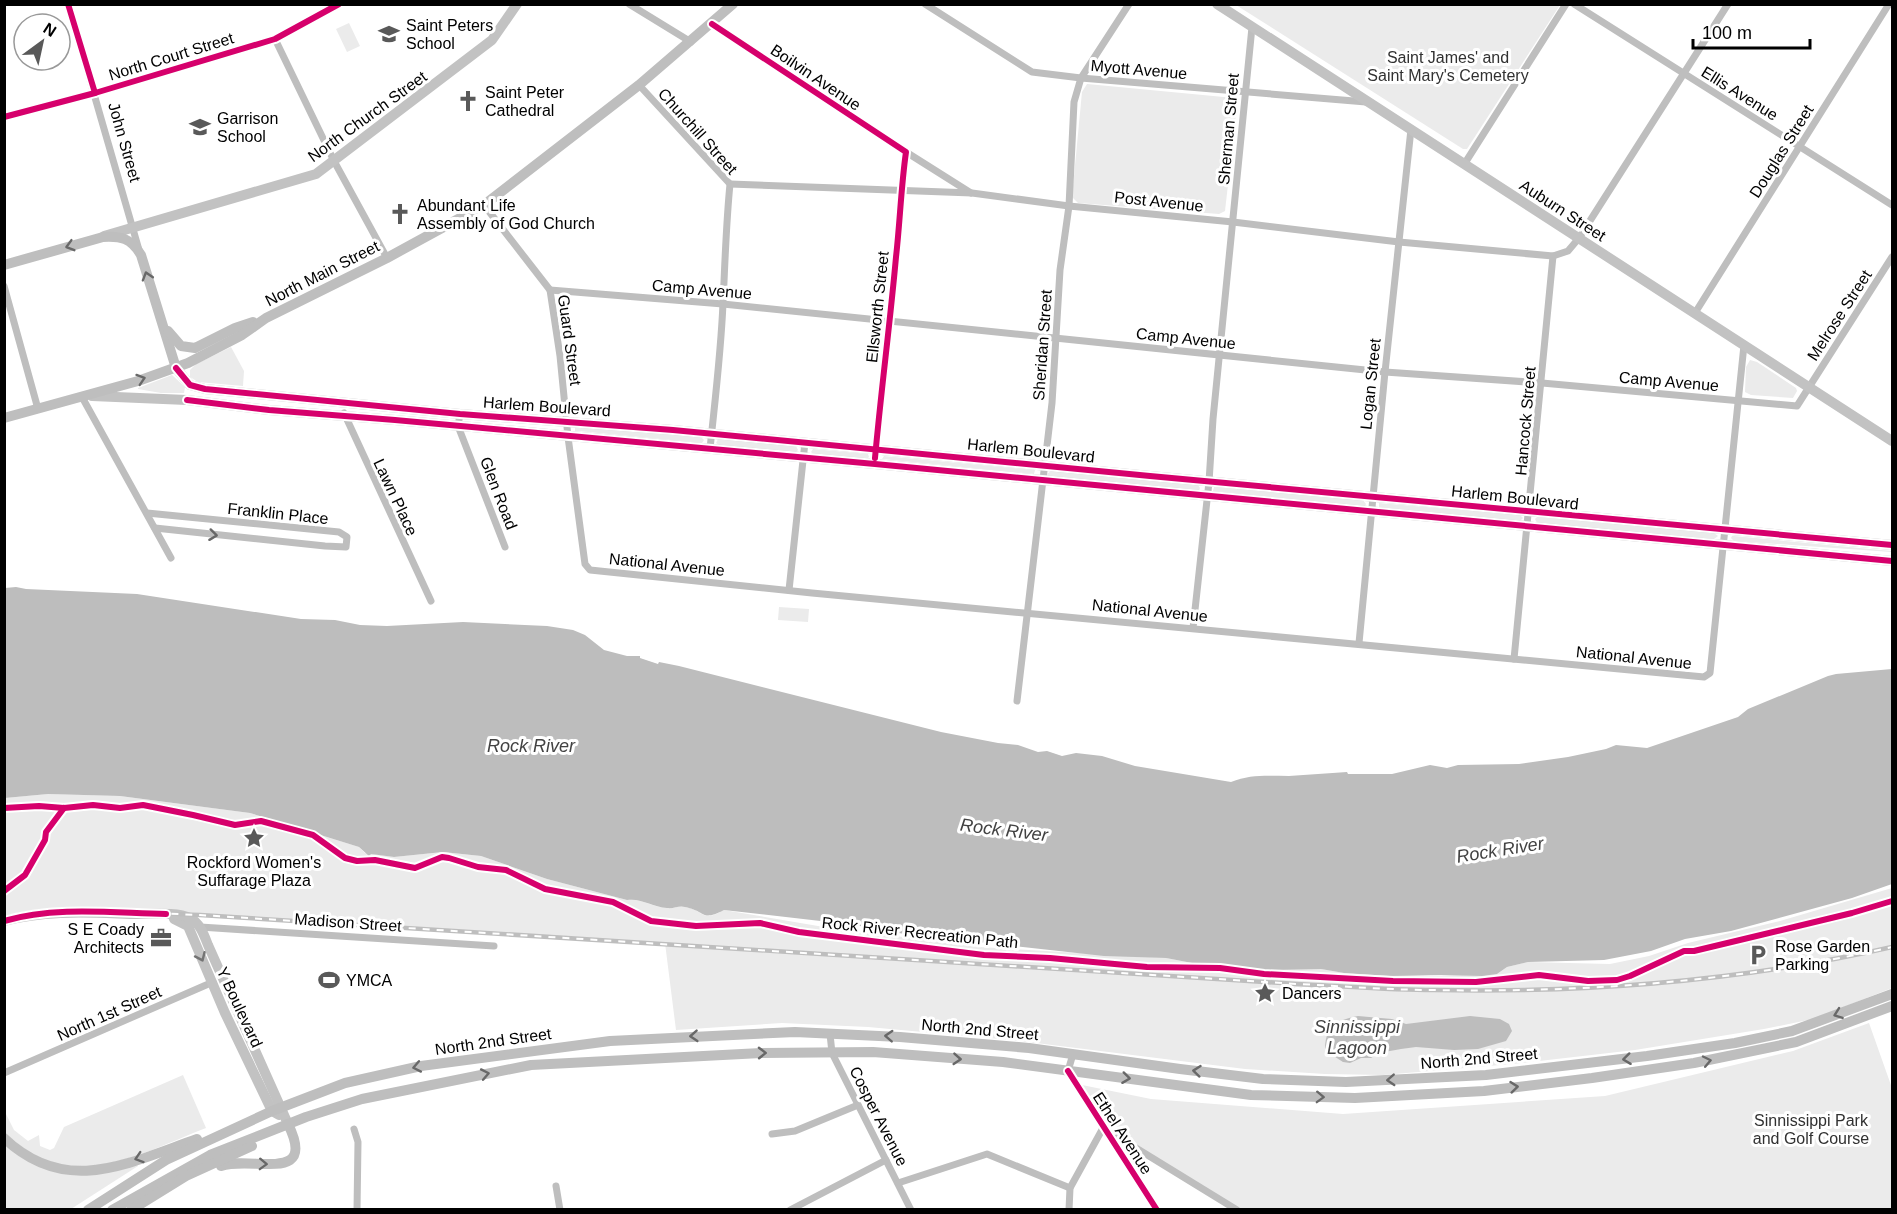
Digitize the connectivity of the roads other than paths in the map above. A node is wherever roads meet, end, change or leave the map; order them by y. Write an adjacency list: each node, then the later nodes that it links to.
1 (68, 4): 21 (street, John Street)
2 (339, 4): 15 (street, North Court Street)
3 (517, 4): 27 (street, North Church Street)
4 (629, 4): 16 (street)
5 (733, 4): 13 (main road, North Main Street)
6 (925, 4): 18 (street, Myott Avenue)
7 (1129, 4): 18 (street, Sheridan Street)
8 (1217, 4): 14 (street, Auburn Street)
9 (1566, 4): 28 (street)
10 (1574, 4): 17 (street, Ellis Avenue)
11 (1728, 4): 17 (street)
12 (1889, 4): 25 (street, Douglas Street)
13 (712, 24): 16 (main road, North Main Street); 26 (street, Boilvin Avenue)
14 (1252, 27): 20 (street, Sherman Street); 22 (street, Auburn Street)
15 (275, 39): 21 (street, North Court Street); 27 (street)
16 (691, 42): 19 (main road, North Main Street)
17 (1683, 73): 25 (street, Ellis Avenue); 38 (street)
18 (1081, 78): 20 (street, Myott Avenue); 34 (street, Sheridan Street)
19 (639, 85): 29 (street, Churchill Street); 32 (main road, North Main Street)
20 (1245, 91): 22 (street, Myott Avenue); 35 (street, Sherman Street)
21 (95, 93): 23 (street, North Court Street); 36 (street, John Street)
22 (1371, 102): 24 (street, Auburn Street)
23 (4, 117)
24 (1411, 129): 28 (street, Auburn Street); 40 (street, Logan Street)
25 (1800, 146): 33 (street, Ellis Avenue); 49 (street, Douglas Street)
26 (906, 152): 30 (street, Ellsworth Street); 31 (street, Boilvin Avenue)
27 (334, 161): 36 (street, North Church Street); 44 (street)
28 (1465, 164): 38 (street, Auburn Street)
29 (730, 184): 30 (street, Post Avenue); 48 (street, Churchill Street)
30 (900, 191): 31 (street, Post Avenue); 52 (street, Ellsworth Street)
31 (972, 193): 34 (street, Post Avenue)
32 (484, 205): 44 (main road, North Main Street); 47 (street, Guard Street)
33 (1893, 205)
34 (1069, 206): 35 (street, Post Avenue); 53 (street, Sheridan Street)
35 (1233, 222): 40 (street, Post Avenue); 55 (street, Sherman Street)
36 (133, 227): 37 (street, North Church Street); 41 (street, John Street)
37 (103, 237): 39 (main road, North Church Street); 45 (main road, North Church Street, one-way to 45)
38 (1579, 238): 42 (street); 49 (street, Auburn Street)
39 (127, 239): 41 (main road, John Street)
40 (1399, 242): 42 (street, Post Avenue); 57 (street, Logan Street)
41 (141, 255): 50 (main road, John Street, one-way to 41)
42 (1553, 256): 58 (street, Hancock Street)
43 (1893, 257): 60 (street, Melrose Street)
44 (387, 258): 51 (main road, North Main Street)
45 (4, 265)
46 (4, 286): 65 (street)
47 (550, 290): 48 (street, Camp Avenue); 69 (street, Guard Street)
48 (723, 304): 52 (street, Camp Avenue); 71 (street, Churchill Street)
49 (1695, 313): 54 (street, Auburn Street)
50 (159, 318): 51 (main road); 56 (main road, John Street)
51 (266, 318): 56 (main road, North Main Street)
52 (888, 322): 53 (street, Camp Avenue); 76 (street, Ellsworth Street)
53 (1055, 337): 55 (street, Camp Avenue); 79 (street, Sheridan Street)
54 (1744, 345): 60 (street, Auburn Street); 63 (street)
55 (1220, 355): 57 (street, Camp Avenue); 81 (street, Sherman Street)
56 (176, 368): 59 (street); 61 (main road, North Main Street, one-way to 56)
57 (1385, 372): 58 (street, Camp Avenue); 82 (street, Logan Street)
58 (1542, 383): 63 (street, Camp Avenue); 84 (street, Hancock Street)
59 (190, 385): 62 (street); 64 (street, Harlem Boulevard)
60 (1809, 388): 63 (street, Camp Avenue); 73 (street, Auburn Street)
61 (84, 396): 62 (street, Harlem Boulevard); 65 (main road, North Main Street); 86 (street)
62 (187, 400): 67 (street, Harlem Boulevard)
63 (1739, 400): 89 (street)
64 (344, 402): 66 (street, Harlem Boulevard); 67 (street, Lawn Place)
65 (38, 408): 68 (main road, North Main Street)
66 (460, 414): 69 (street, Harlem Boulevard); 70 (street)
67 (343, 416): 70 (street, Harlem Boulevard); 97 (street, Lawn Place)
68 (4, 418)
69 (567, 422): 71 (street, Harlem Boulevard); 72 (street, Guard Street)
70 (458, 426): 72 (street, Harlem Boulevard); 92 (street, Glen Road)
71 (712, 433): 74 (street, Harlem Boulevard); 75 (street, Churchill Street)
72 (568, 437): 75 (street, Harlem Boulevard); 95 (street, Guard Street)
73 (1893, 441)
74 (805, 442): 76 (street, Harlem Boulevard); 77 (street)
75 (710, 449): 77 (street, Harlem Boulevard)
76 (876, 449): 78 (street, Ellsworth Street); 79 (street, Harlem Boulevard)
77 (804, 458): 78 (street, Harlem Boulevard); 96 (street)
78 (875, 464): 80 (street, Harlem Boulevard)
79 (1044, 465): 80 (street, Sheridan Street); 81 (street, Harlem Boulevard)
80 (1042, 482): 83 (street, Harlem Boulevard); 98 (street, Sheridan Street)
81 (1209, 482): 82 (street, Harlem Boulevard); 83 (street, Sherman Street)
82 (1373, 496): 84 (street, Harlem Boulevard); 85 (street, Logan Street)
83 (1207, 497): 85 (street, Harlem Boulevard); 99 (street, Sherman Street)
84 (1530, 511): 87 (street, Hancock Street); 89 (street, Harlem Boulevard)
85 (1372, 512): 87 (street, Harlem Boulevard); 100 (street, Logan Street)
86 (147, 513): 88 (street); 88 (street, Franklin Place, one-way to 86)
87 (1529, 526): 91 (street, Harlem Boulevard); 101 (street, Hancock Street)
88 (155, 528): 93 (street)
89 (1725, 530): 90 (street, Harlem Boulevard); 91 (street)
90 (1893, 545)
91 (1723, 546): 94 (street, Harlem Boulevard); 101 (street, National Avenue)
92 (506, 547)
93 (171, 558)
94 (1893, 561)
95 (590, 570): 96 (street, National Avenue)
96 (789, 590): 98 (street, National Avenue)
97 (431, 601)
98 (1027, 612): 99 (street, National Avenue); 102 (street, Sheridan Street)
99 (1193, 628): 100 (street, National Avenue)
100 (1359, 643): 101 (street, National Avenue)
101 (1514, 659)
102 (1017, 701)
103 (165, 914): 104 (street); 105 (street); 108 (street, Y Boulevard, one-way to 108)
104 (4, 921)
105 (200, 927): 106 (street, Madison Street); 107 (street, Y Boulevard)
106 (494, 946)
107 (224, 977): 108 (street, North 1st Street); 117 (street, Y Boulevard)
108 (212, 982): 115 (street, North 1st Street); 117 (street, Y Boulevard)
109 (1893, 994): 113 (main road, North 2nd Street, one-way to 113)
110 (1893, 1006): 114 (main road, North 2nd Street, one-way to 110)
111 (830, 1034): 112 (street, Cosper Avenue); 113 (main road, North 2nd Street, one-way to 111); 117 (main road, North 2nd Street, one-way to 117)
112 (832, 1053): 114 (main road, North 2nd Street, one-way to 114); 116 (street, Cosper Avenue); 117 (main road, North 2nd Street, one-way to 112)
113 (1073, 1054): 114 (street)
114 (1068, 1071): 119 (street, Ethel Avenue)
115 (4, 1073)
116 (858, 1104): 121 (street); 123 (street, Cosper Avenue)
117 (281, 1114): 118 (main road, North 2nd Street); 126 (main road); 126 (main road, one-way to 117); 129 (main road, North 2nd Street)
118 (253, 1118): 122 (main road, one-way to 122); 128 (main road, North 2nd Street)
119 (1103, 1128): 127 (street); 136 (street, Ethel Avenue); 137 (street)
120 (354, 1129): 131 (street)
121 (772, 1134)
122 (4, 1138)
123 (886, 1160): 124 (street, Cosper Avenue); 133 (street)
124 (898, 1183): 127 (street); 134 (street, Cosper Avenue)
125 (556, 1186): 132 (street)
126 (167, 1188): 130 (main road)
127 (1070, 1188): 135 (street)
128 (88, 1209)
129 (112, 1209)
130 (131, 1209)
131 (357, 1209)
132 (560, 1209)
133 (790, 1209)
134 (911, 1209)
135 (1069, 1209)
136 (1157, 1209)
137 (1236, 1209)

